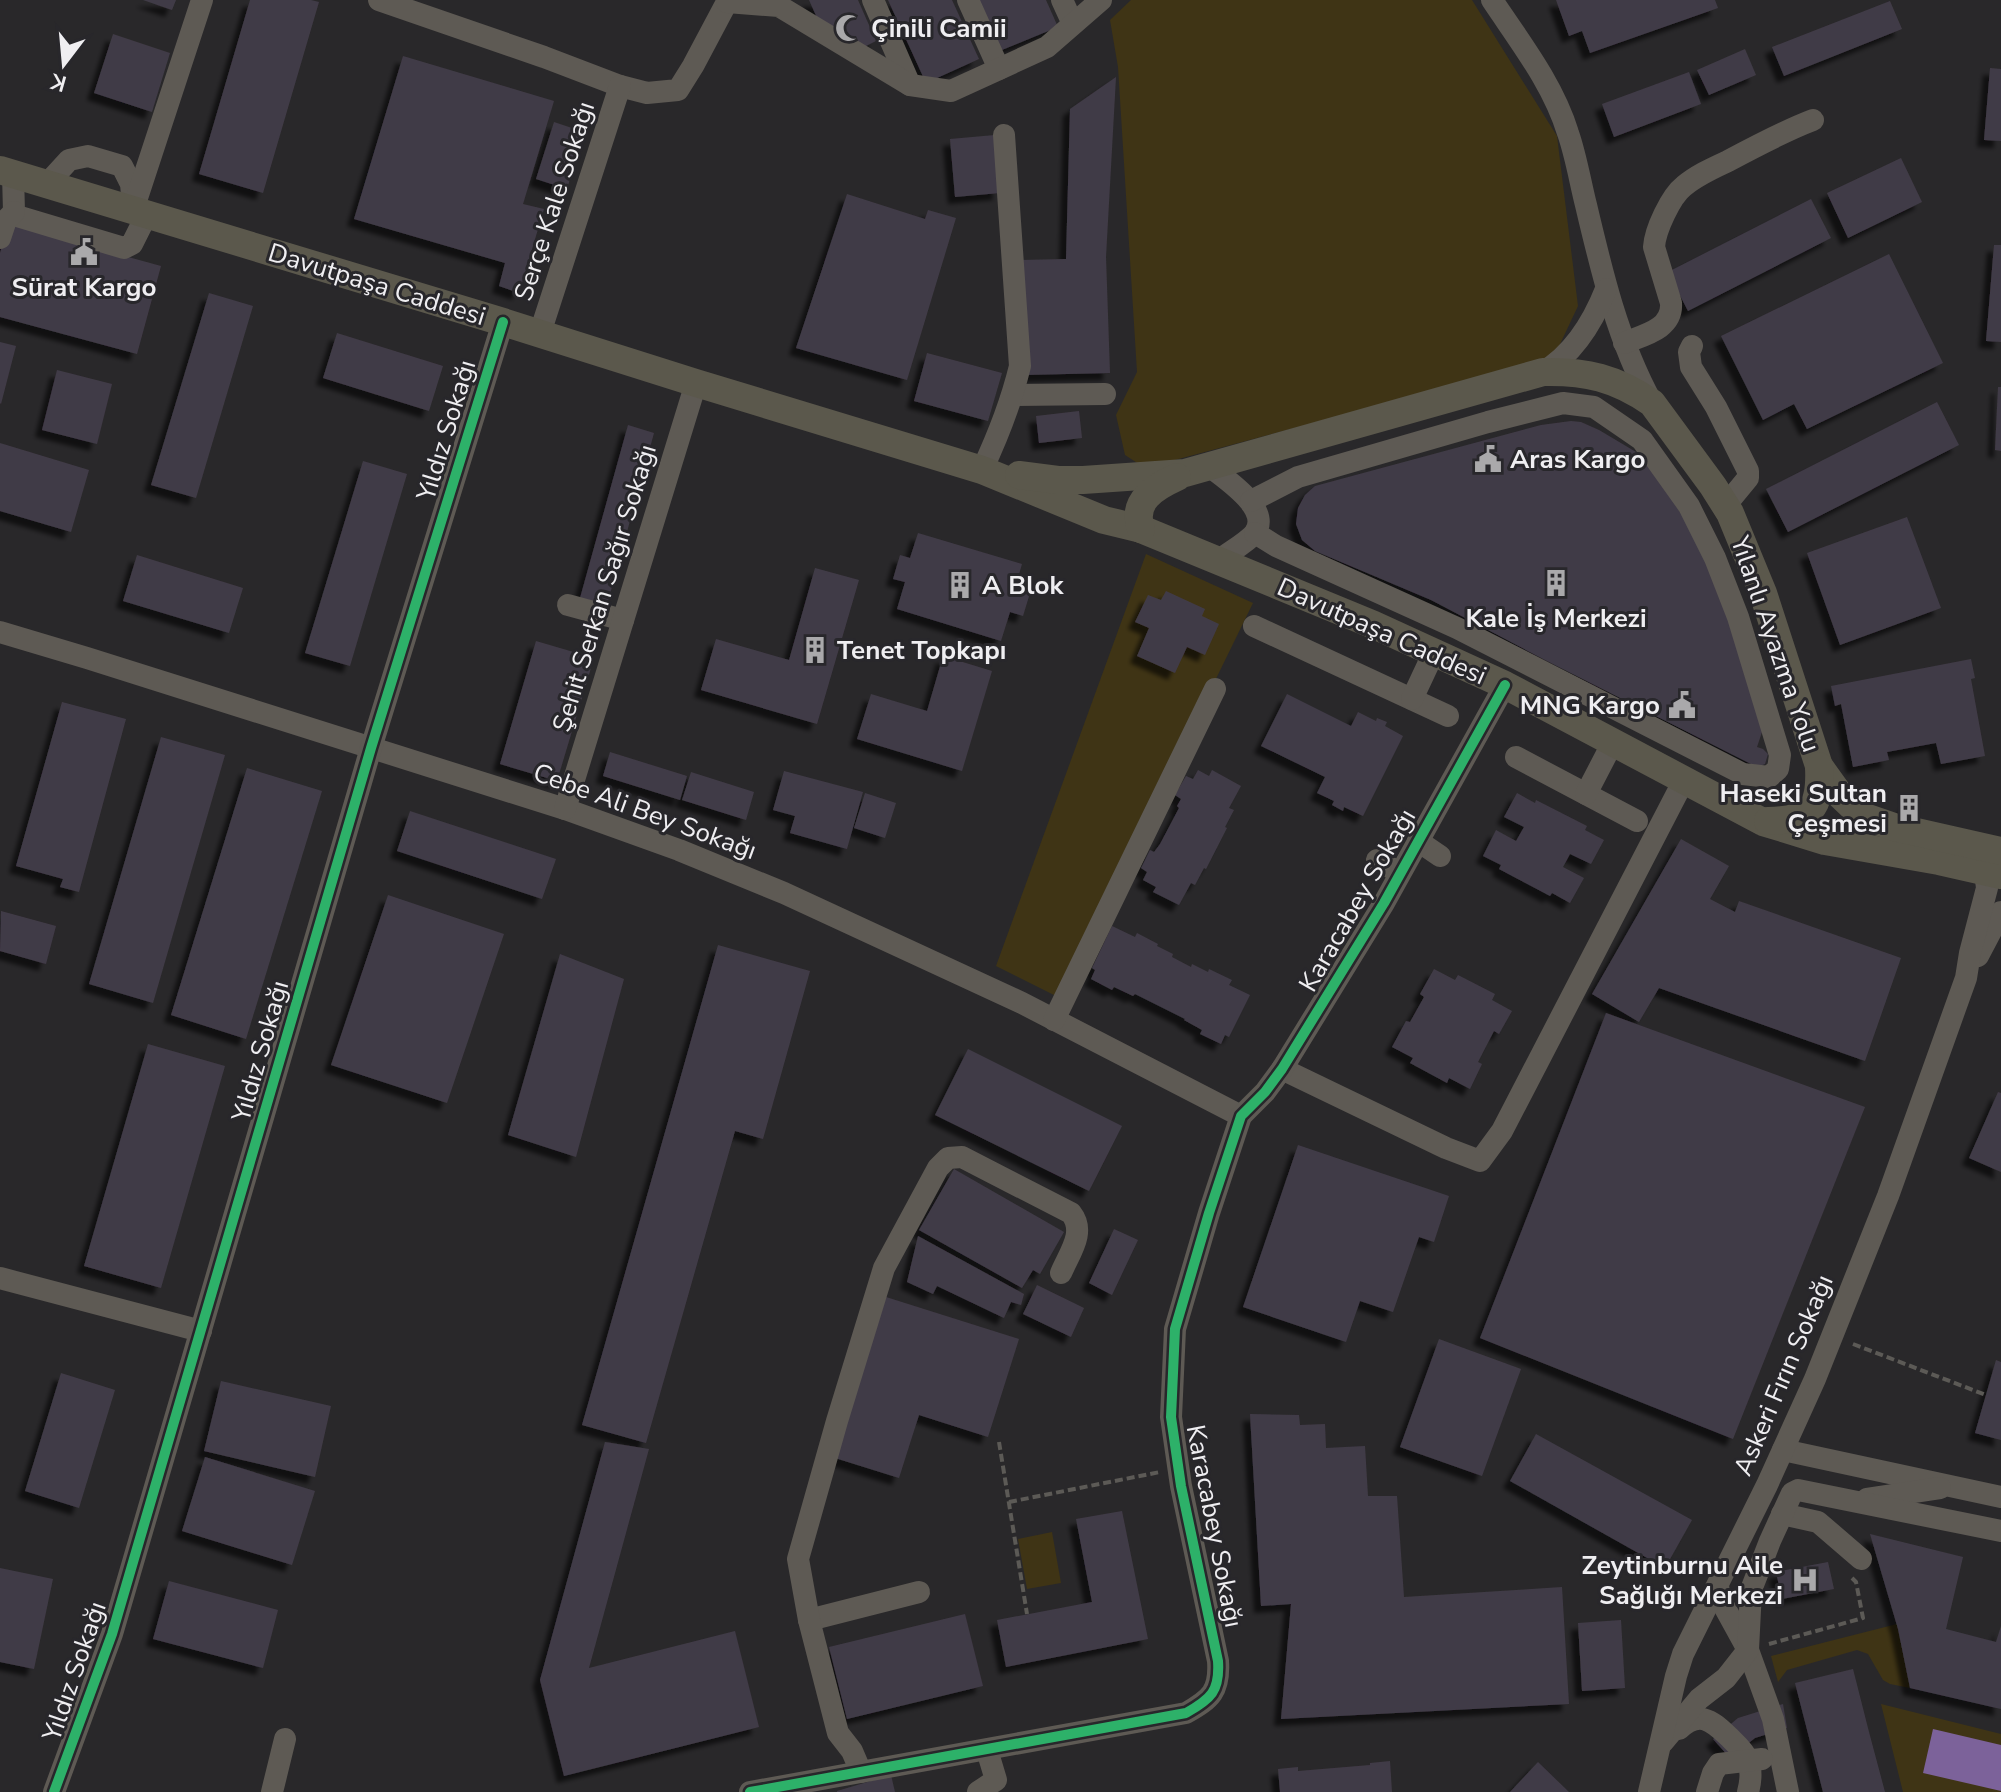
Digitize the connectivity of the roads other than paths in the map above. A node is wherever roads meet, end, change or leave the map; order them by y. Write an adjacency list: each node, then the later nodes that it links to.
1 (202, 0): 18 (street)
2 (379, 0): 12 (street, Serçe Kale Sokağı)
3 (873, 0): 11 (street)
4 (968, 0): 10 (street)
5 (1062, 0): 9 (street)
6 (1101, 0): 9 (street)
7 (1492, 0): 20 (street)
8 (728, 1): 11 (street); 12 (street, Serçe Kale Sokağı)
9 (1073, 24): 10 (street)
10 (999, 69): 11 (street)
11 (910, 85)
12 (620, 86): 22 (street, Serçe Kale Sokağı)
13 (1813, 120): 23 (street)
14 (1004, 135): 28 (street)
15 (7, 172): 16 (main road, Davutpaşa Caddesi); 17 (street)
16 (47, 184): 18 (main road, Davutpaşa Caddesi); 18 (street)
17 (14, 212): 18 (street); 19 (street)
18 (140, 212): 21 (main road, Davutpaşa Caddesi)
19 (0, 238)
20 (1606, 289): 23 (street); 25 (street)
21 (503, 322): 22 (main road, Davutpaşa Caddesi); 47 (street, Yıldız Sokağı)
22 (540, 333): 26 (main road, Davutpaşa Caddesi)
23 (1624, 343): 29 (street)
24 (1692, 346): 33 (street)
25 (1543, 372): 29 (main road, Davutpaşa Caddesi); 30 (main road, Davutpaşa Caddesi)
26 (696, 383): 31 (main road, Davutpaşa Caddesi); 38 (street, Şehit Serkan Sağır Sokağı)
27 (1105, 394): 28 (street)
28 (1013, 395): 31 (street)
29 (1652, 403): 33 (main road, Yılanlı Ayazma Yolu)
30 (1197, 469): 31 (main road, Davutpaşa Caddesi); 32 (street); 34 (main road)
31 (982, 470): 34 (main road, Davutpaşa Caddesi)
32 (1251, 501): 35 (street); 35 (street)
33 (1725, 506): 49 (main road, Yılanlı Ayazma Yolu)
34 (1141, 529): 36 (main road, Davutpaşa Caddesi)
35 (1255, 533): 36 (street)
36 (1218, 561): 41 (main road, Davutpaşa Caddesi)
37 (568, 605): 38 (street)
38 (623, 620): 52 (street, Şehit Serkan Sağır Sokağı)
39 (1254, 626): 44 (street)
40 (0, 632): 47 (street, Cebe Ali Bey Sokağı)
41 (1434, 652): 42 (main road, Davutpaşa Caddesi); 44 (street)
42 (1505, 685): 46 (main road, Davutpaşa Caddesi); 55 (street, Karacabey Sokağı)
43 (1215, 689): 62 (street)
44 (1412, 699): 45 (street)
45 (1448, 716)
46 (1613, 742): 50 (main road, Davutpaşa Caddesi); 51 (street)
47 (371, 748): 52 (street, Cebe Ali Bey Sokağı); 67 (street, Yıldız Sokağı)
48 (1516, 757): 51 (street)
49 (1819, 766): 54 (main road); 58 (main road)
50 (1684, 780): 54 (main road, Davutpaşa Caddesi); 63 (street)
51 (1586, 794): 53 (street)
52 (565, 809): 62 (street, Cebe Ali Bey Sokağı)
53 (1637, 821)
54 (1763, 822): 58 (main road, Davutpaşa Caddesi)
55 (1418, 841): 56 (street); 59 (street, Karacabey Sokağı)
56 (1440, 856)
57 (1377, 860): 59 (street)
58 (1996, 866): 61 (street, Askeri Fırın Sokağı)
59 (1400, 873): 63 (street, Karacabey Sokağı)
60 (2001, 912): 61 (street, Askeri Fırın Sokağı)
61 (1966, 978): 68 (street, Askeri Fırın Sokağı)
62 (1054, 1020): 64 (street, Cebe Ali Bey Sokağı)
63 (1282, 1069): 64 (street, Karacabey Sokağı)
64 (1241, 1116): 81 (street, Karacabey Sokağı)
65 (1061, 1273): 77 (street)
66 (0, 1278): 67 (street)
67 (201, 1331): 86 (street, Yıldız Sokağı)
68 (1783, 1450): 69 (street); 75 (street, Askeri Fırın Sokağı)
69 (1953, 1486): 70 (street); 71 (street)
70 (2001, 1497)
71 (1850, 1501): 72 (street); 73 (street)
72 (1782, 1514): 74 (street); 78 (street)
73 (2001, 1531)
74 (1855, 1566)
75 (1718, 1586): 78 (street); 80 (street, Askeri Fırın Sokağı)
76 (919, 1592): 77 (street)
77 (809, 1620): 84 (street)
78 (1757, 1647): 80 (street); 82 (street)
79 (285, 1739): 87 (street)
80 (1660, 1746): 83 (street); 89 (street, Askeri Fırın Sokağı)
81 (987, 1750): 84 (street, Karacabey Sokağı); 85 (street)
82 (1780, 1755): 83 (street); 92 (street)
83 (1749, 1761): 90 (street); 91 (street)
84 (861, 1772): 88 (street, Karacabey Sokağı)
85 (992, 1788)
86 (54, 1792)
87 (272, 1792)
88 (750, 1792)
89 (1649, 1792)
90 (1707, 1792)
91 (1748, 1792)
92 (1788, 1792)

